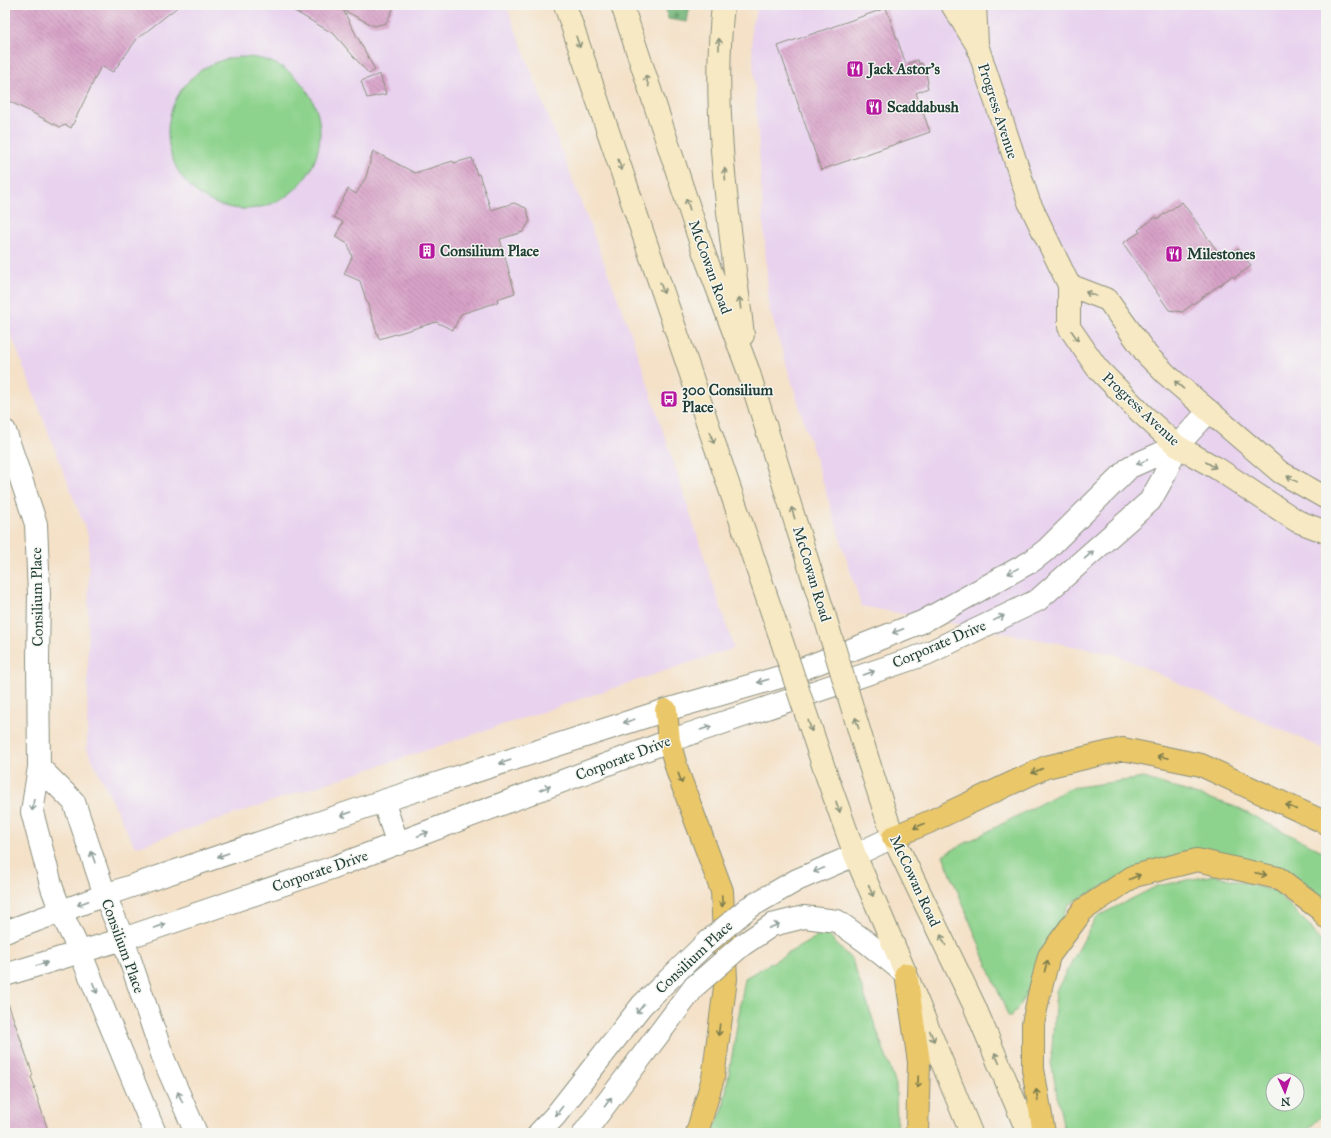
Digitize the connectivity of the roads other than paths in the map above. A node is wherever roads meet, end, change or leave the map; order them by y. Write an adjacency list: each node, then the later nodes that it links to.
1 (566, 5): 21 (main road, one-way to 21, bridge)
2 (622, 5): 8 (main road, McCowan Road, one-way to 2)
3 (723, 5): 8 (main road, one-way to 3)
4 (952, 5): 6 (main road, Progress Avenue)
5 (975, 5): 6 (main road, Progress Avenue)
6 (977, 45): 7 (main road, Progress Avenue)
7 (1069, 285): 9 (main road, one-way to 7); 11 (main road, Progress Avenue, one-way to 11)
8 (748, 370): 19 (main road, McCowan Road, one-way to 8, bridge)
9 (1209, 411): 11 (street, Corporate Drive); 12 (main road, one-way to 9)
10 (5, 431): 16 (street, Consilium Place)
11 (1177, 446): 13 (main road, Progress Avenue, one-way to 13); 14 (street, Corporate Drive, one-way to 14); 15 (street, Corporate Drive, one-way to 11)
12 (1326, 498)
13 (1326, 532)
14 (666, 710): 15 (highway); 17 (street, Corporate Drive, one-way to 17)
15 (669, 741): 20 (street, Corporate Drive, one-way to 15); 34 (highway, one-way to 34)
16 (39, 767): 22 (street, Consilium Place, one-way to 16); 23 (street, Consilium Place, one-way to 23)
17 (383, 801): 20 (street); 22 (street, Corporate Drive, one-way to 22)
18 (1326, 823): 19 (highway, one-way to 19)
19 (893, 838): 21 (street, Consilium Place); 37 (main road, McCowan Road, one-way to 19)
20 (398, 844): 26 (street, Corporate Drive, one-way to 20)
21 (855, 855): 28 (main road, one-way to 28); 32 (street, Consilium Place, one-way to 32, bridge)
22 (105, 895): 23 (street, Corporate Drive, one-way to 23); 26 (street, Consilium Place)
23 (61, 912): 25 (street, Corporate Drive); 27 (street, Consilium Place)
24 (1326, 917): 38 (highway, one-way to 24)
25 (5, 932)
26 (123, 939): 27 (street, Corporate Drive); 31 (street, Consilium Place, one-way to 26)
27 (80, 952): 29 (street, Corporate Drive, one-way to 27); 30 (street, Consilium Place, one-way to 30)
28 (906, 974): 33 (street, Consilium Place, one-way to 28, bridge); 35 (highway, one-way to 35); 36 (main road, one-way to 36)
29 (5, 976)
30 (155, 1133)
31 (196, 1133)
32 (539, 1133)
33 (584, 1133)
34 (697, 1133)
35 (917, 1133)
36 (971, 1133)
37 (1028, 1133)
38 (1044, 1133)

